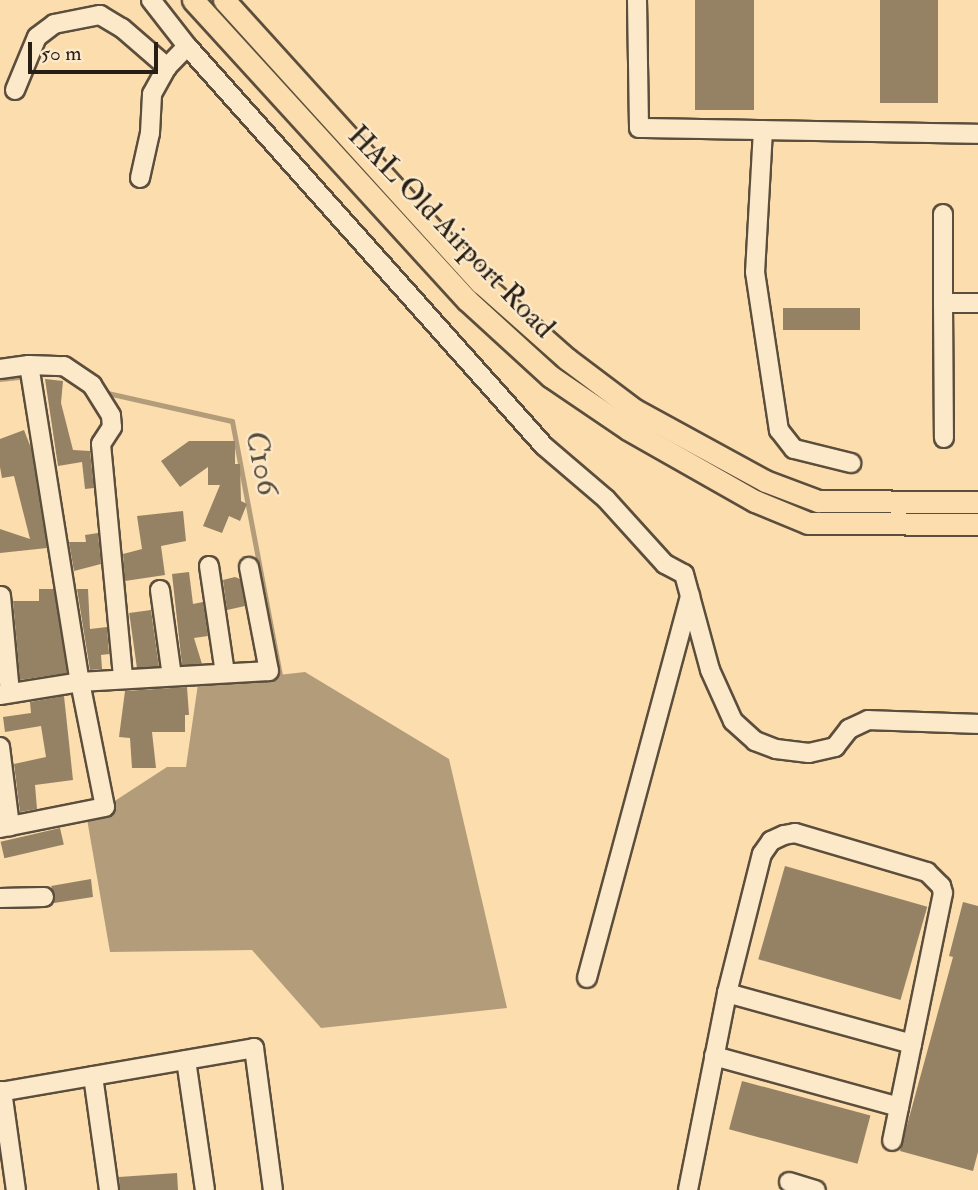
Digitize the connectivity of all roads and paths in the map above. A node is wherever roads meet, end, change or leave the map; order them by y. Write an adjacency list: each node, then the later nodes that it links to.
1 (151, 0): 5 (street)
2 (194, 0): 19 (main road, HAL Old Airport Road)
3 (224, 0): 18 (main road, HAL Old Airport Road)
4 (637, 0): 8 (street)
5 (187, 46): 6 (street); 23 (street)
6 (167, 67): 7 (street); 10 (street)
7 (15, 90)
8 (763, 130): 9 (street); 17 (street)
9 (978, 134)
10 (140, 178)
11 (943, 214): 12 (street)
12 (943, 303): 13 (street); 16 (street)
13 (978, 303)
14 (29, 365): 15 (street); 27 (street); 28 (street)
15 (0, 369)
16 (944, 438)
17 (851, 464)
18 (978, 502)
19 (978, 524)
20 (209, 566): 25 (street)
21 (249, 566): 25 (street)
22 (160, 590): 26 (street)
23 (690, 595): 30 (street); 35 (street)
24 (1, 596): 29 (street)
25 (225, 673): 26 (street)
26 (172, 676): 27 (street)
27 (123, 678): 28 (street)
28 (80, 682): 29 (street); 32 (street)
29 (5, 694)
30 (978, 724)
31 (0, 747): 32 (street)
32 (5, 827)
33 (44, 897): 34 (street)
34 (0, 898)
35 (587, 978)
36 (726, 993): 37 (street); 37 (street); 38 (street)
37 (912, 1044): 42 (street)
38 (714, 1056): 42 (street); 49 (street)
39 (186, 1060): 40 (street); 47 (street); 48 (street)
40 (93, 1076): 41 (street); 46 (street)
41 (1, 1092): 45 (street)
42 (899, 1107): 43 (street)
43 (892, 1140)
44 (789, 1182): 50 (street)
45 (16, 1190)
46 (109, 1190)
47 (205, 1190)
48 (274, 1190)
49 (688, 1190)
50 (816, 1190)

